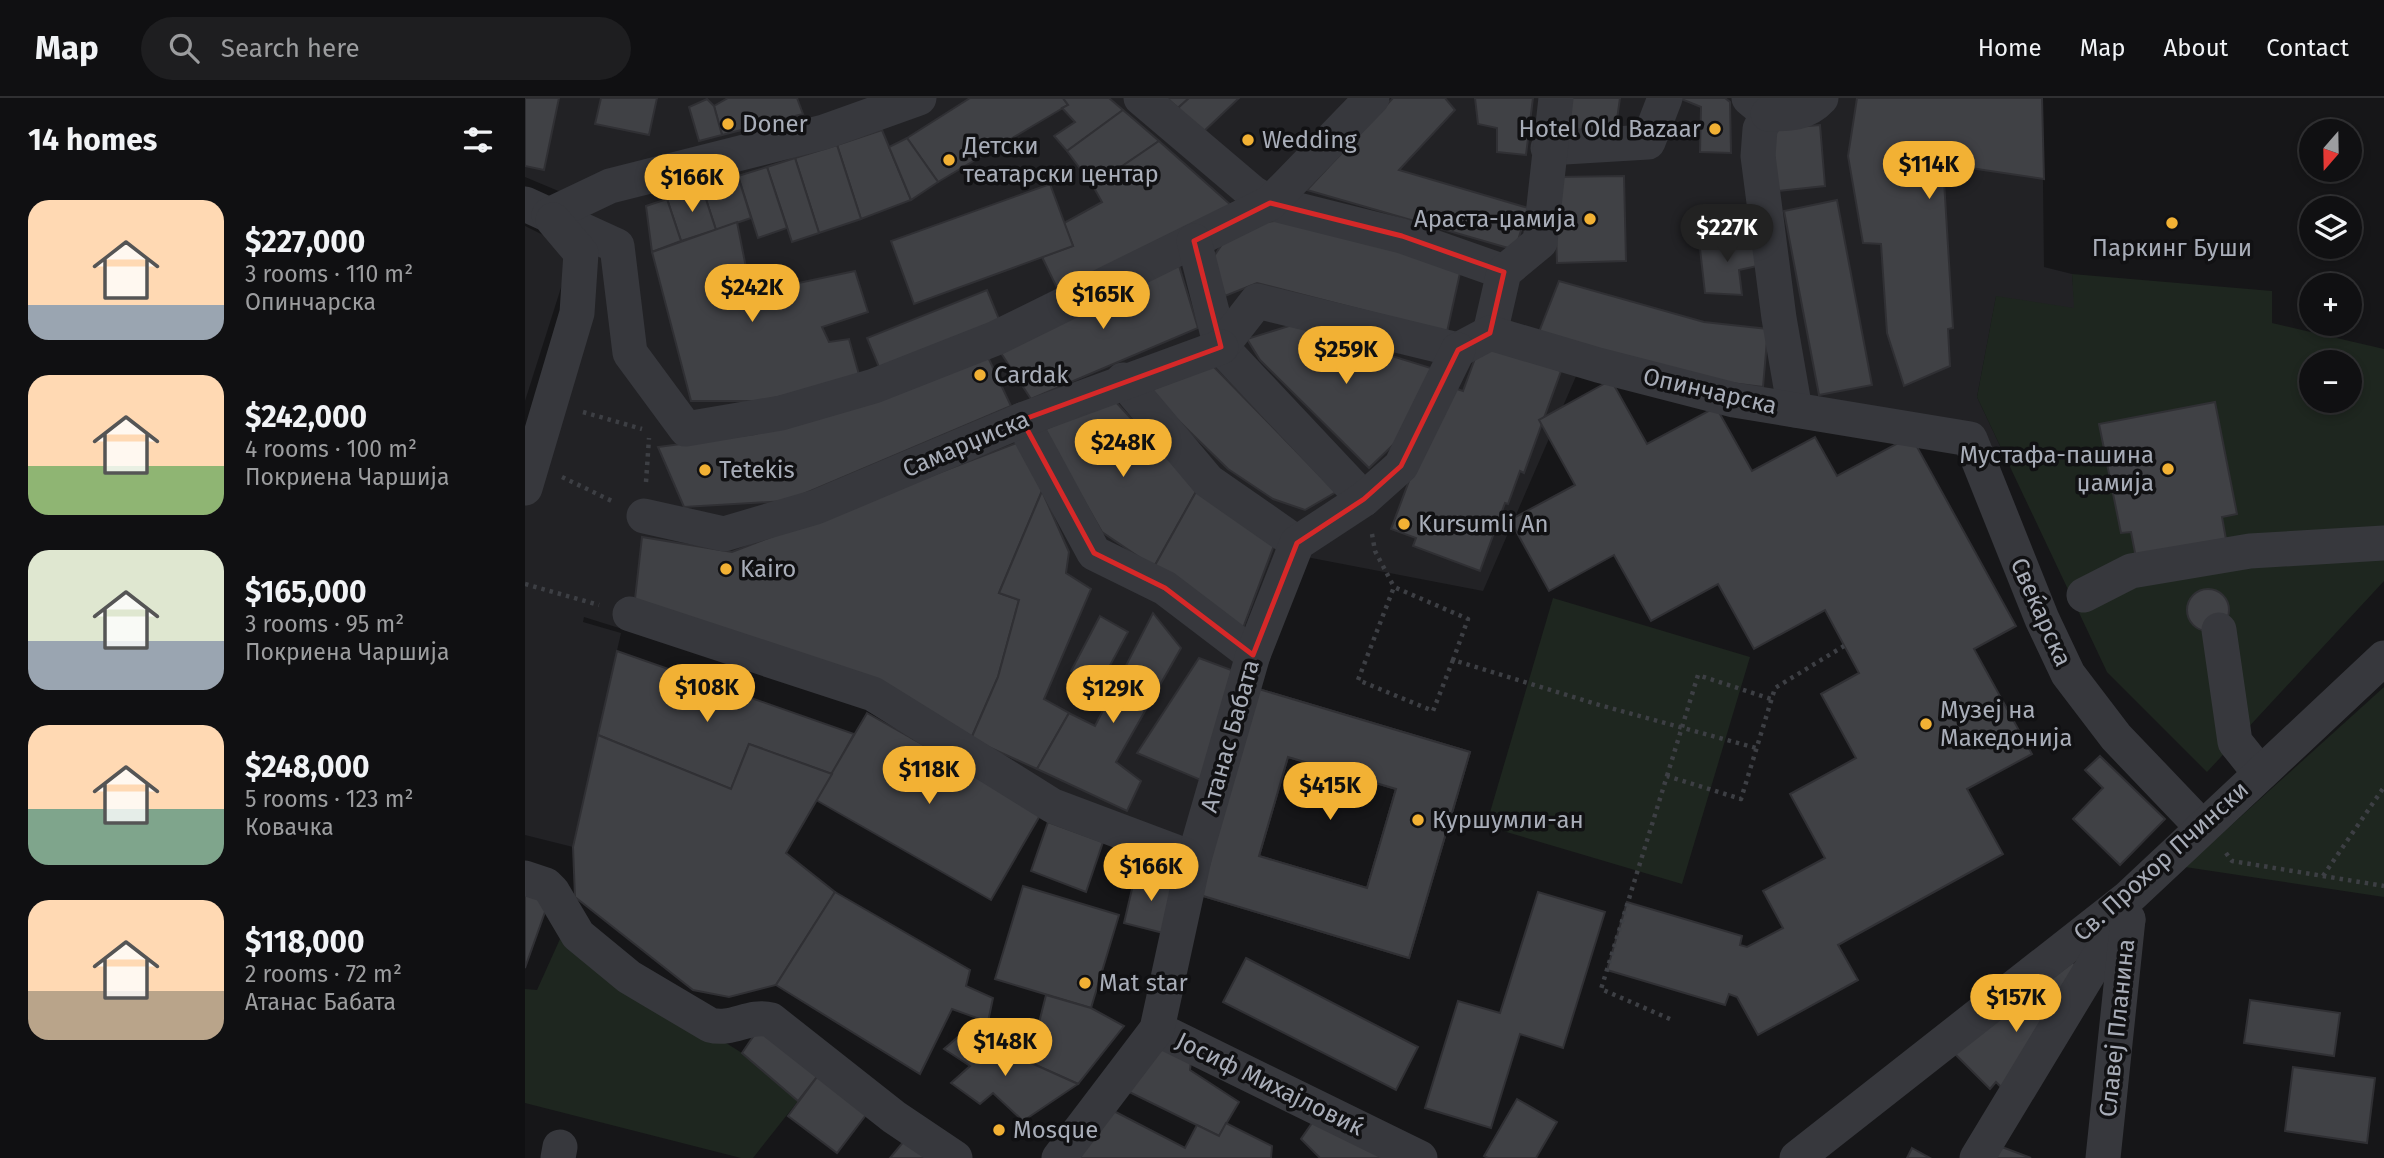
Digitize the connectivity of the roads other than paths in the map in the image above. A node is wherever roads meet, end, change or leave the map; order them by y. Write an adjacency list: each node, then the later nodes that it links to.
1 (919, 98): 10 (street)
2 (1140, 98): 9 (street)
3 (1372, 98): 9 (street)
4 (1556, 98): 8 (street)
5 (1665, 98): 8 (street)
6 (1821, 98): 7 (street)
7 (1759, 106): 17 (street)
8 (1548, 148): 12 (street)
9 (1270, 203): 11 (street); 12 (street)
10 (537, 209): 11 (street); 20 (street)
11 (1194, 241): 14 (street)
12 (1504, 272): 13 (street)
13 (1490, 332): 15 (street); 17 (street, Опинчарска)
14 (1221, 347): 15 (street); 16 (street, Самарџиска); 21 (street)
15 (1458, 351): 21 (street)
16 (1123, 380): 18 (street, Самарџиска); 23 (street)
17 (1795, 410): 19 (street, Опинчарска)
18 (1022, 420): 22 (street, Самарџиска); 28 (street)
19 (1970, 439): 25 (street, Свеќарска)
20 (528, 475)
21 (1364, 499): 23 (street)
22 (644, 516)
23 (1297, 543): 28 (street, Атанас Бабата)
24 (2384, 543): 25 (street)
25 (2063, 606): 31 (street, Свеќарска)
26 (630, 614): 32 (street)
27 (2219, 630): 30 (street)
28 (1253, 655): 32 (street, Атанас Бабата)
29 (2384, 658): 30 (street, Св. Прохор Пчински)
30 (2259, 772): 31 (street, Св. Прохор Пчински)
31 (2202, 827): 34 (street, Св. Прохор Пчински)
32 (1194, 859): 35 (street, Атанас Бабата)
33 (535, 881): 36 (street)
34 (2128, 909): 39 (street, Св. Прохор Пчински); 40 (street); 41 (street, Славеј Планина)
35 (1157, 1029): 37 (street, Атанас Бабата); 38 (street, Јосиф Михајловиќ)
36 (955, 1158)
37 (1059, 1158)
38 (1420, 1158)
39 (1797, 1158)
40 (1977, 1158)
41 (2103, 1158)

